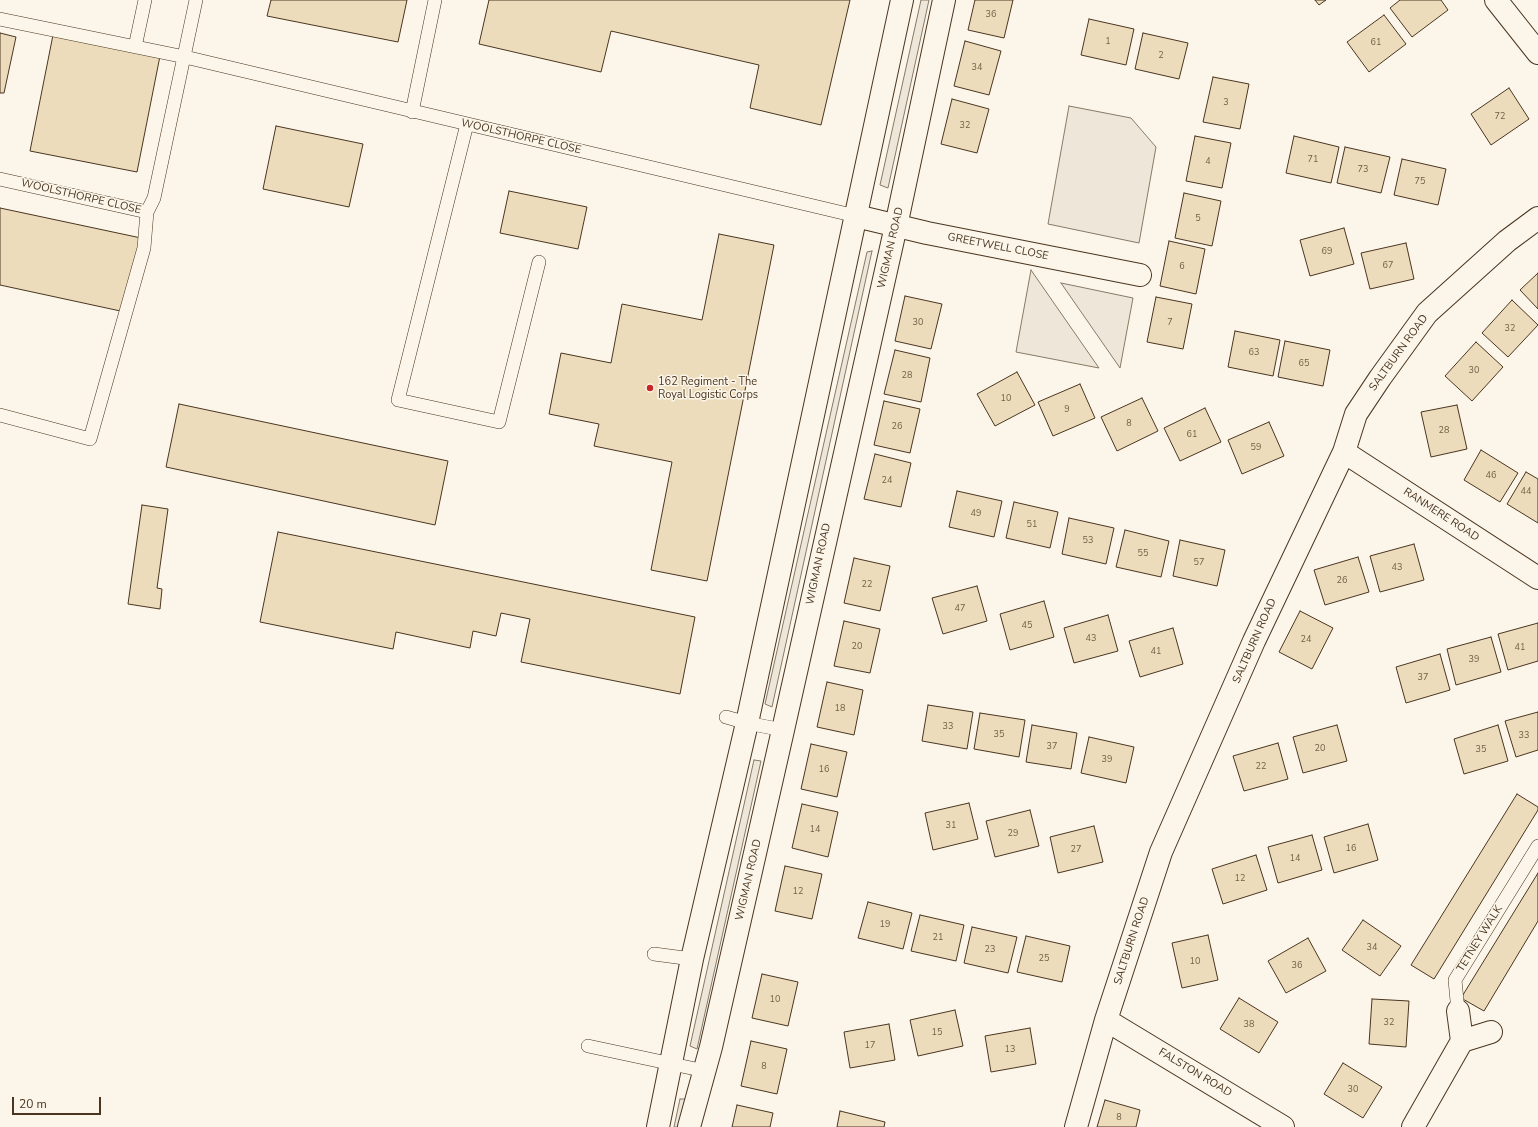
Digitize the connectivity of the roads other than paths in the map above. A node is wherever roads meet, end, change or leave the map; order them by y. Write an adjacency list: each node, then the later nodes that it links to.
1 (145, 0): 8 (lane)
2 (196, 0): 10 (lane, WOOLSTHORPE CLOSE)
3 (435, 0): 11 (lane)
4 (902, 0): 15 (street)
5 (944, 0): 17 (street, WIGMAN ROAD)
6 (1496, 0): 9 (street)
7 (0, 19): 8 (lane)
8 (135, 47): 10 (lane)
9 (1538, 53)
10 (185, 57): 11 (lane, WOOLSTHORPE CLOSE); 14 (lane, WOOLSTHORPE CLOSE)
11 (412, 112): 12 (lane, WOOLSTHORPE CLOSE)
12 (467, 124): 15 (lane, WOOLSTHORPE CLOSE); 18 (lane)
13 (0, 179): 14 (lane, WOOLSTHORPE CLOSE)
14 (147, 212): 20 (lane)
15 (856, 216): 17 (street, GREETWELL CLOSE); 24 (street)
16 (1538, 218): 21 (street, SALTBURN ROAD)
17 (896, 226): 19 (street, GREETWELL CLOSE); 25 (street, WIGMAN ROAD)
18 (539, 262)
19 (1140, 275)
20 (0, 415)
21 (1344, 452): 22 (street, RANMERE ROAD); 30 (street, SALTBURN ROAD)
22 (1538, 578)
23 (726, 717): 24 (lane)
24 (747, 723): 25 (lane); 28 (street)
25 (783, 730): 35 (street, WIGMAN ROAD)
26 (1538, 846): 29 (lane, TETNEY WALK)
27 (654, 954): 28 (lane)
28 (692, 959): 34 (street)
29 (1458, 1011): 32 (street, TETNEY WALK)
30 (1106, 1020): 38 (street, SALTBURN ROAD); 39 (street, FALSTON ROAD)
31 (1491, 1032): 32 (street)
32 (1462, 1041): 40 (street)
33 (588, 1046): 34 (lane)
34 (670, 1063): 35 (lane); 36 (street)
35 (705, 1071): 37 (street, WIGMAN ROAD)
36 (658, 1127)
37 (689, 1127)
38 (1076, 1127)
39 (1283, 1127)
40 (1413, 1127)

